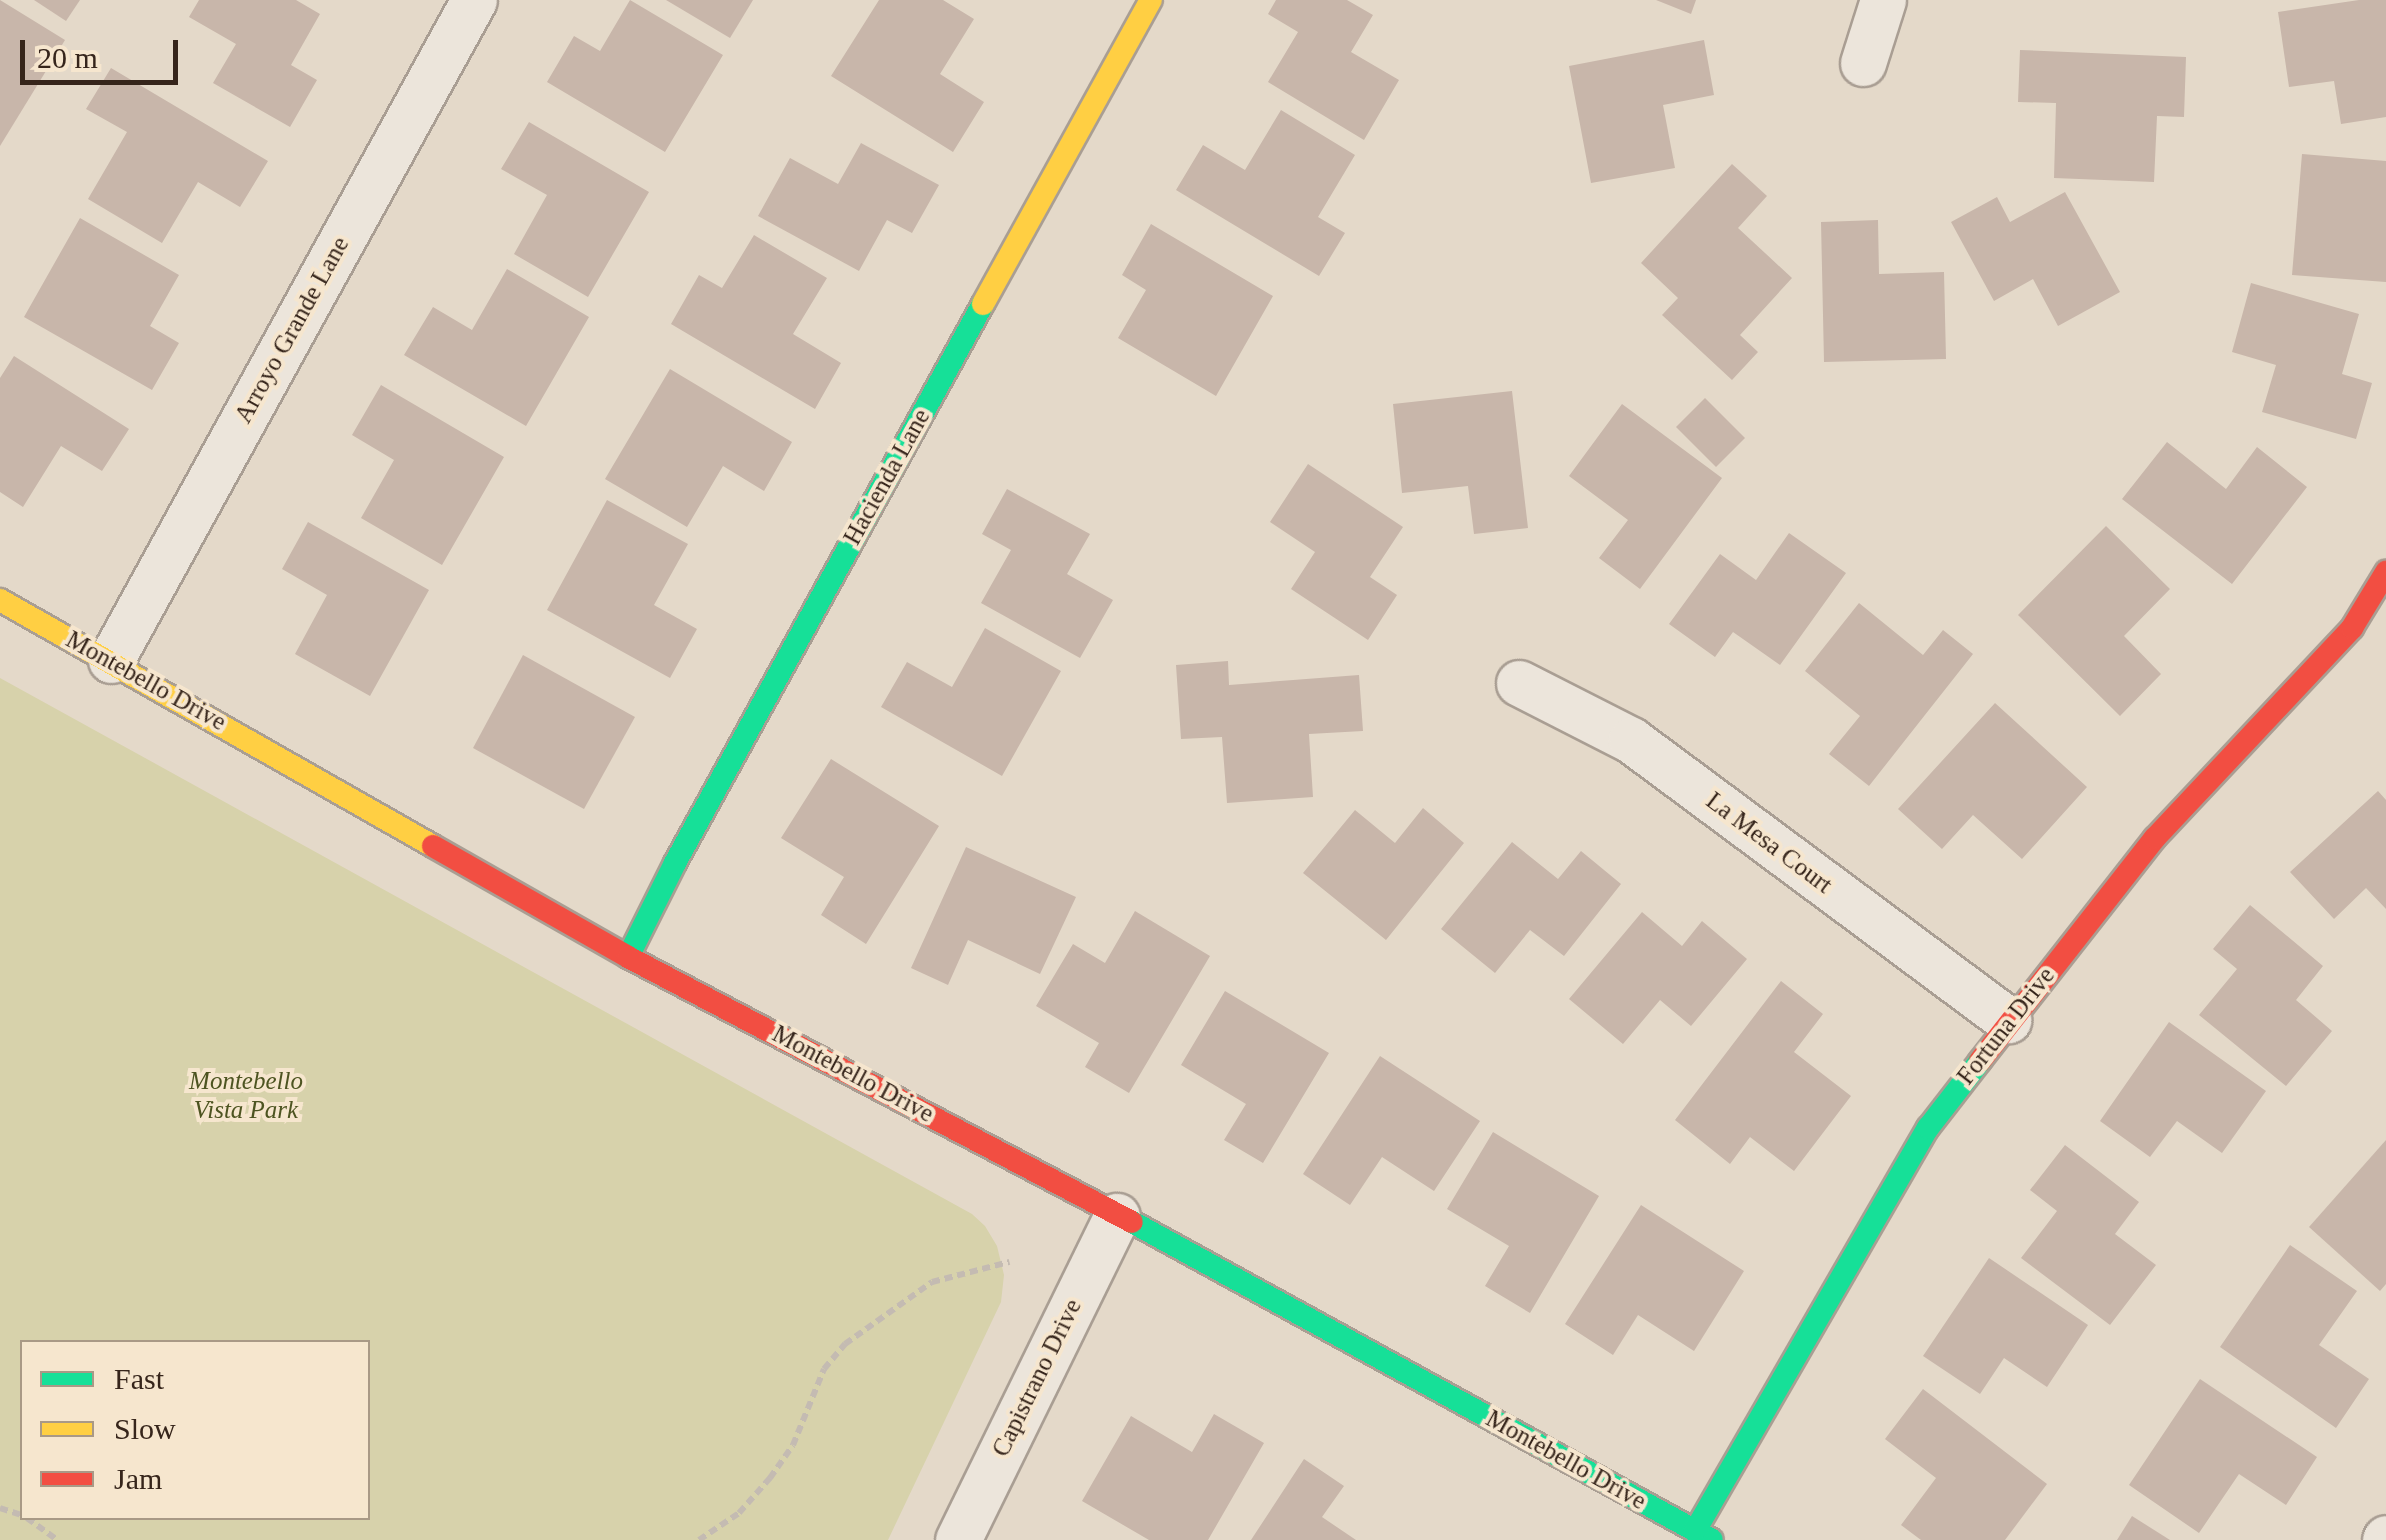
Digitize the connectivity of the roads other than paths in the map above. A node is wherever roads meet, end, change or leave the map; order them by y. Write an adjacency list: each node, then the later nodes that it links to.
1 (474, 0): 7 (street, Arroyo Grande Lane)
2 (1150, 0): 9 (street, Hacienda Lane)
3 (1883, 0): 4 (street)
4 (1863, 63)
5 (2386, 572): 10 (street, Fortuna Drive)
6 (0, 600): 7 (street, Montebello Drive)
7 (111, 660): 9 (street, Montebello Drive)
8 (1519, 682): 10 (street, La Mesa Court)
9 (628, 957): 11 (street, Montebello Drive)
10 (2008, 1020): 12 (street, Fortuna Drive)
11 (1117, 1216): 12 (street, Montebello Drive); 13 (street, Capistrano Drive)
12 (1703, 1535)
13 (958, 1540)

